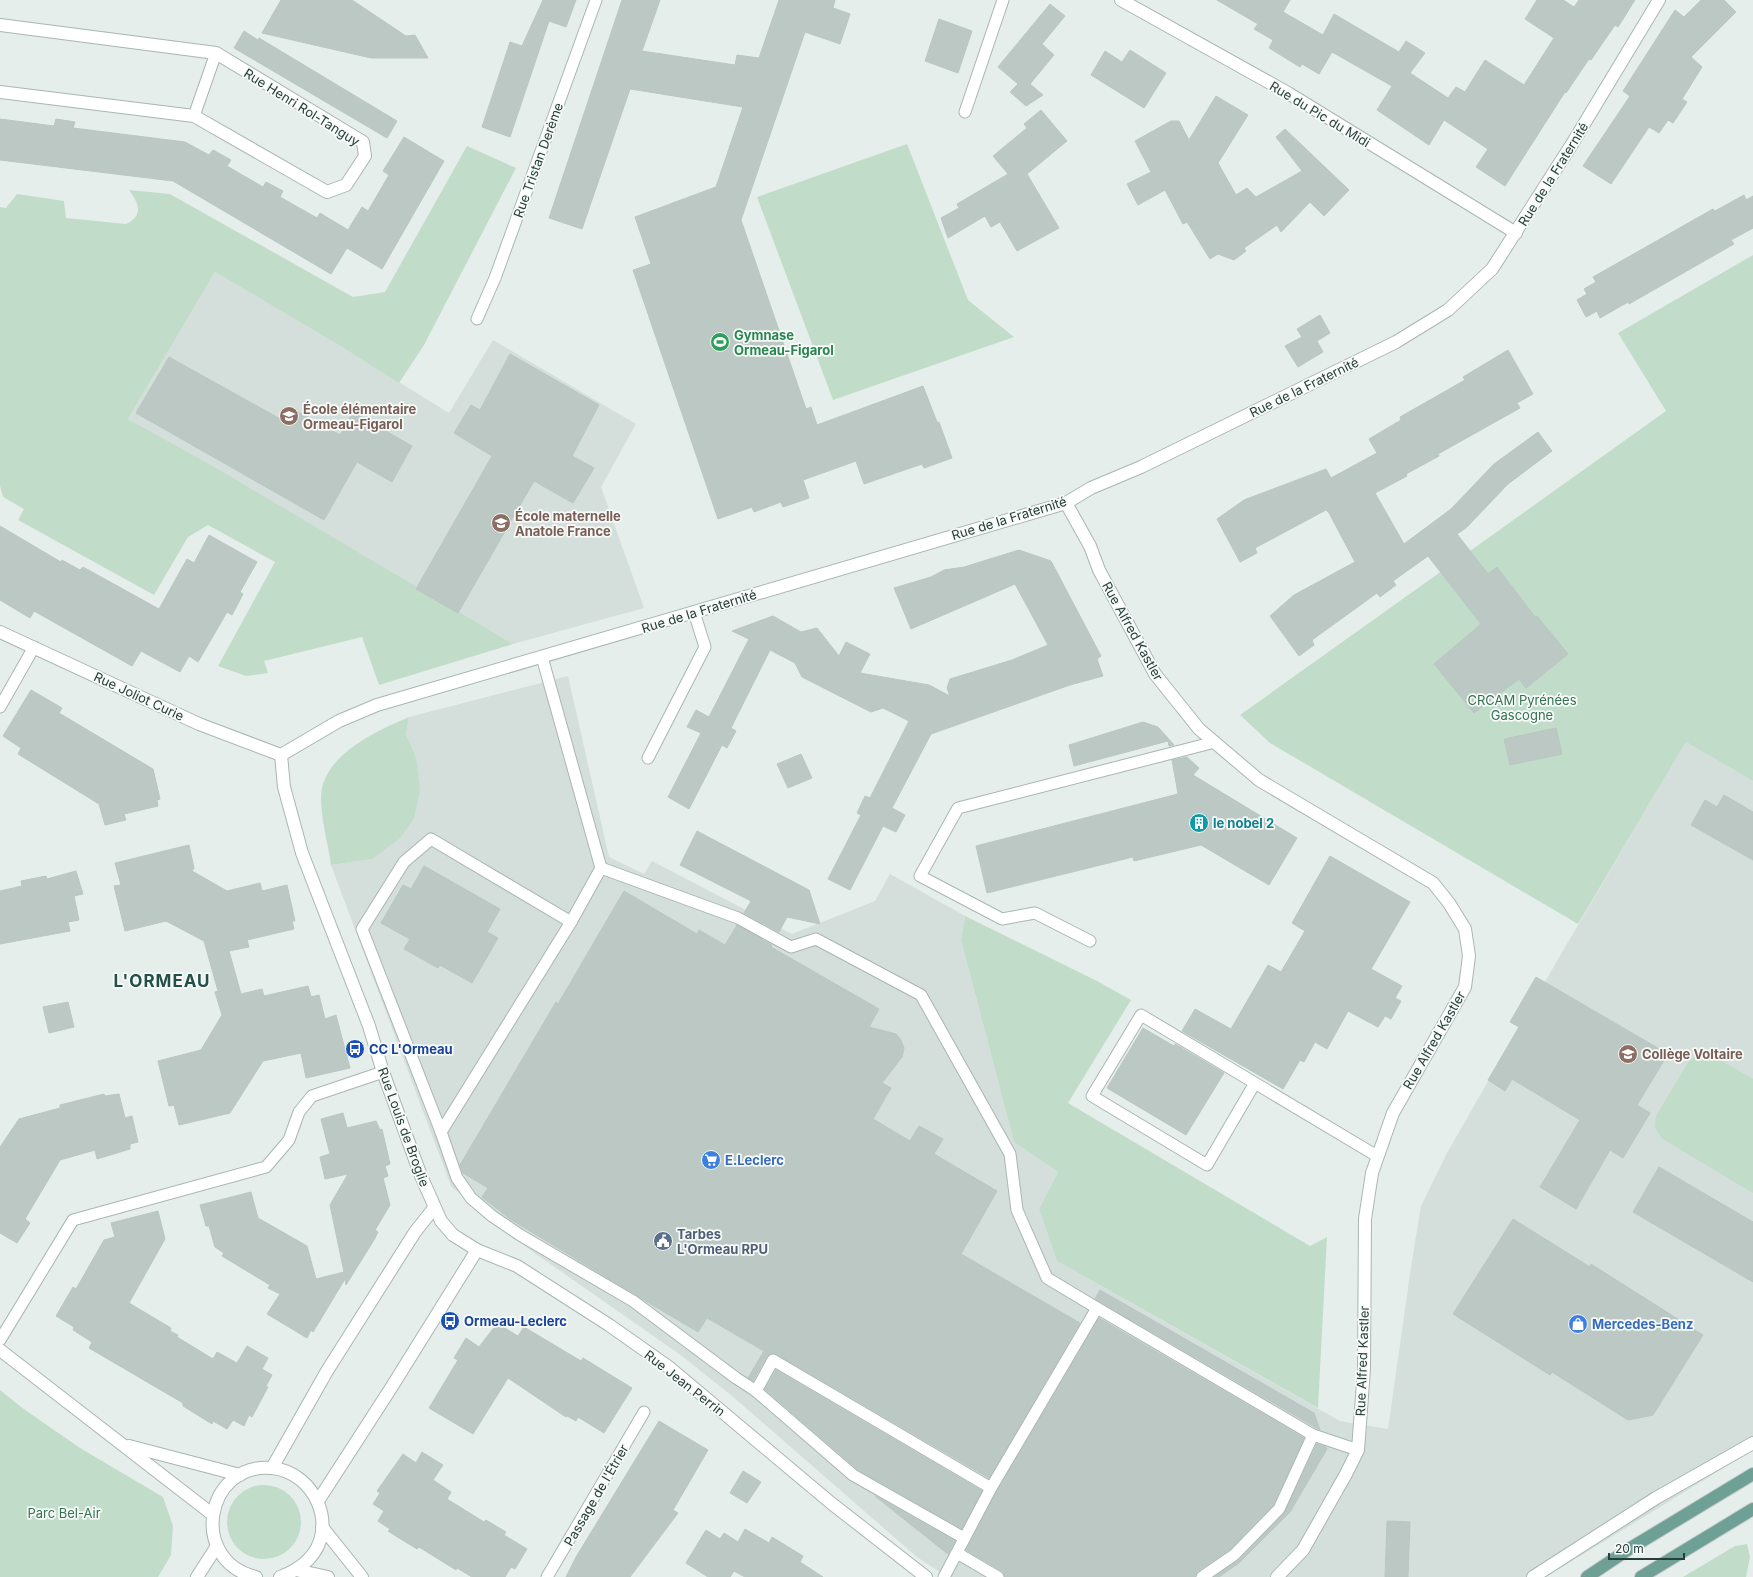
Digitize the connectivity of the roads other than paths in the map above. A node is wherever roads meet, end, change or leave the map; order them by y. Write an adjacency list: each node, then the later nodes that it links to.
1 (596, 0): 11 (lane, Rue Tristan Derème)
2 (1003, 0): 8 (lane)
3 (1121, 0): 10 (street, Rue du Pic du Midi)
4 (1659, 0): 10 (street, Rue de la Fraternité)
5 (0, 25): 6 (street, Rue Henri Rol-Tanguy)
6 (216, 53): 9 (lane); 9 (street, Rue Henri Rol-Tanguy)
7 (0, 92): 9 (street, Rue Henri Rol-Tanguy)
8 (965, 112)
9 (194, 116)
10 (1516, 233): 12 (street, Rue de la Fraternité)
11 (477, 319)
12 (1066, 503): 13 (street, Rue de la Fraternité); 18 (street, Rue Alfred Kastler)
13 (694, 612): 16 (street, Rue de la Fraternité); 20 (lane)
14 (0, 632): 15 (street, Rue Joliot Curie)
15 (34, 648): 17 (lane); 19 (street, Rue Joliot Curie)
16 (542, 657): 19 (street, Rue de la Fraternité); 21 (lane)
17 (0, 707)
18 (1215, 742): 23 (lane); 27 (street, Rue Alfred Kastler)
19 (281, 755): 24 (street, Rue Louis de Broglie)
20 (648, 758)
21 (601, 868): 22 (lane); 30 (lane)
22 (571, 922): 26 (lane); 26 (lane)
23 (1090, 941)
24 (382, 1072): 28 (street, Rue Louis de Broglie); 31 (lane)
25 (1255, 1083): 25 (lane); 27 (lane)
26 (441, 1132): 33 (lane)
27 (1378, 1156): 38 (street, Rue Alfred Kastler)
28 (434, 1208): 29 (street, Rue Jean Perrin); 39 (street)
29 (476, 1250): 43 (street); 57 (street, Rue Jean Perrin)
30 (1097, 1308): 35 (lane); 42 (lane)
31 (0, 1340)
32 (0, 1350): 37 (street)
33 (756, 1391): 42 (lane); 47 (lane)
34 (644, 1412): 56 (lane, Passage de l'Étrier)
35 (1313, 1435): 38 (lane); 60 (lane)
36 (1753, 1443): 62 (street)
37 (124, 1444): 41 (street); 45 (street)
38 (1358, 1450): 61 (street, Rue Alfred Kastler)
39 (272, 1468): 41 (street); 43 (street)
40 (1753, 1474): 63 (main road)
41 (240, 1475): 45 (street)
42 (991, 1488): 47 (lane)
43 (318, 1501): 46 (street)
44 (1753, 1509): 64 (main road)
45 (212, 1514): 48 (street)
46 (322, 1527): 50 (street); 55 (street)
47 (964, 1538): 49 (lane)
48 (217, 1546): 51 (street); 52 (street)
49 (957, 1553): 58 (lane); 59 (lane)
50 (296, 1570): 53 (street); 54 (street)
51 (197, 1577)
52 (256, 1577)
53 (280, 1577)
54 (328, 1577)
55 (362, 1577)
56 (547, 1577)
57 (926, 1577)
58 (944, 1577)
59 (998, 1577)
60 (1202, 1577)
61 (1277, 1577)
62 (1533, 1577)
63 (1587, 1577)
64 (1641, 1577)

